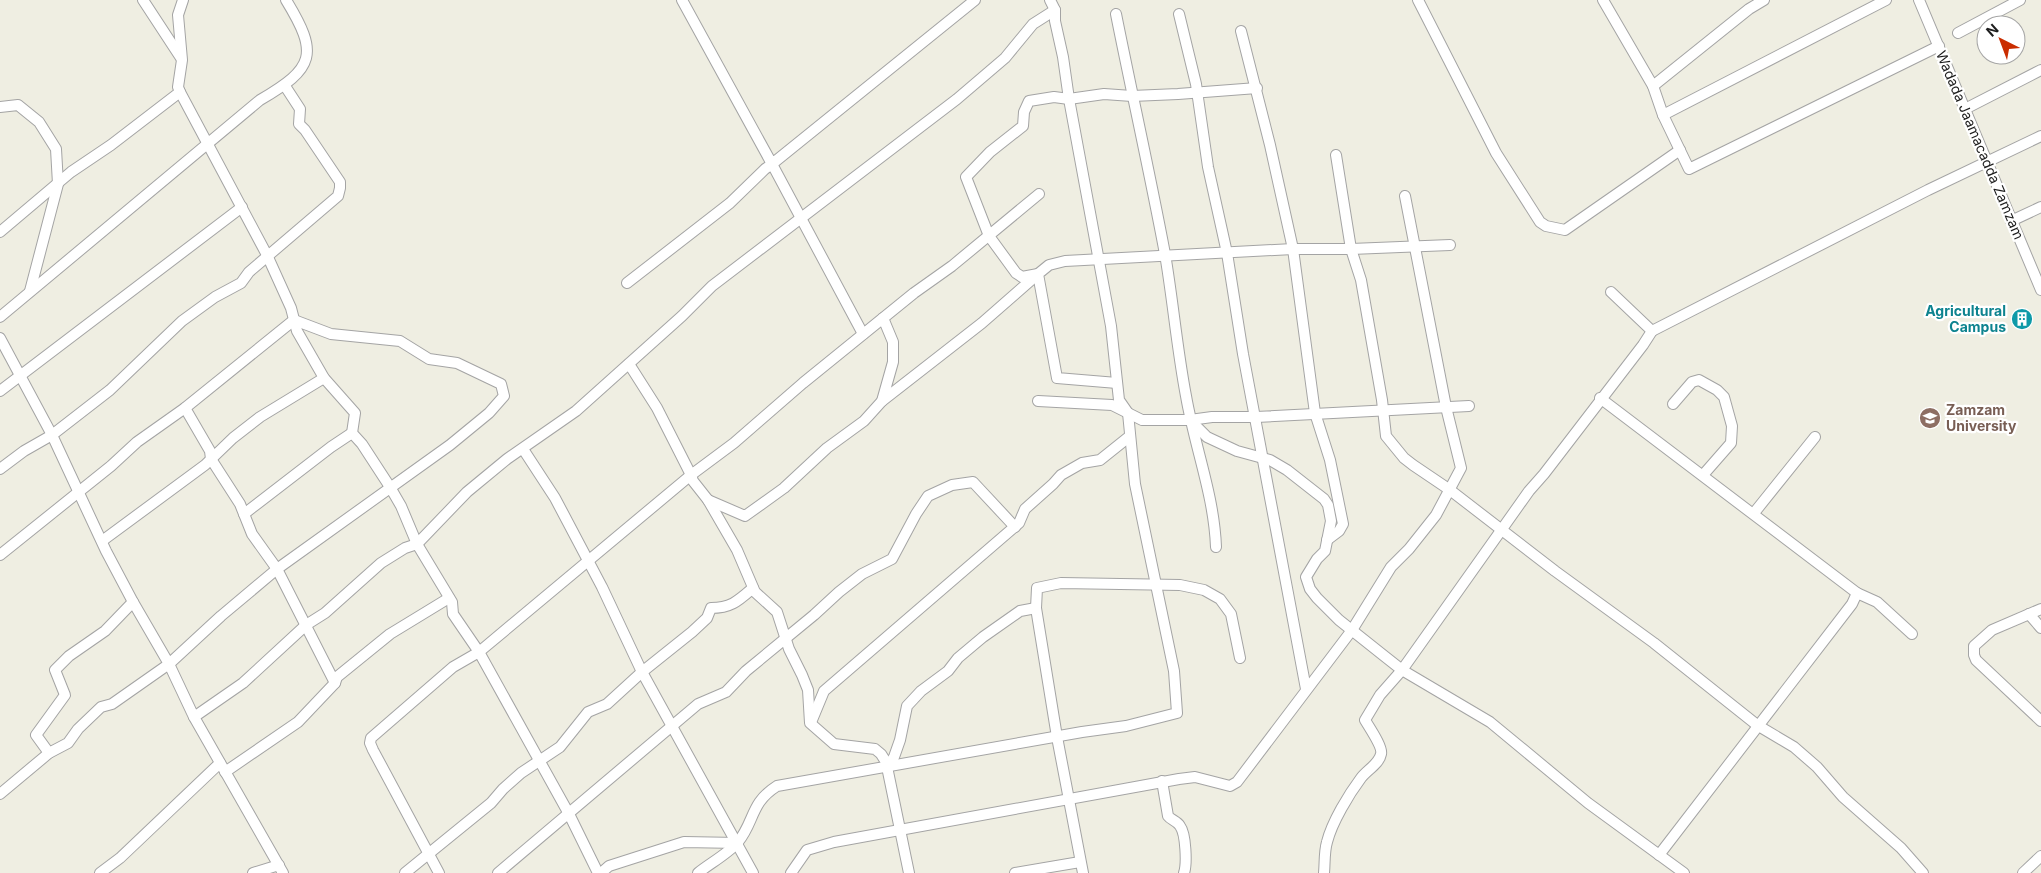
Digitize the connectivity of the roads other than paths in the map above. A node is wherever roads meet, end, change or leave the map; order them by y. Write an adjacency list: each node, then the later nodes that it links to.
1 (143, 0): 19 (street)
2 (183, 0): 19 (street)
3 (286, 0): 21 (street)
4 (682, 0): 36 (street)
5 (975, 0): 36 (street)
6 (1050, 0): 13 (street)
7 (1418, 0): 33 (street)
8 (1603, 0): 22 (street)
9 (1764, 0): 22 (street)
10 (1886, 0): 30 (street)
11 (1918, 0): 18 (street, Wadada Jaamacadda Zamzam)
12 (2020, 0): 17 (street)
13 (1055, 10): 27 (street); 42 (street)
14 (1116, 14): 26 (street)
15 (1179, 14): 25 (street)
16 (1241, 30): 23 (street)
17 (1958, 33)
18 (1939, 46): 29 (street, Wadada Jaamacadda Zamzam); 33 (street)
19 (182, 60): 24 (street)
20 (2041, 70): 29 (street)
21 (284, 86): 32 (street); 51 (street)
22 (1654, 86): 30 (street)
23 (1257, 88): 25 (street); 48 (street)
24 (180, 92): 32 (street); 37 (street)
25 (1197, 92): 26 (street); 50 (street)
26 (1132, 96): 27 (street); 52 (street)
27 (1069, 99): 45 (street); 53 (street)
28 (0, 107): 37 (street)
29 (1965, 109): 35 (street, Wadada Jaamacadda Zamzam)
30 (1663, 115): 33 (street)
31 (2041, 136): 35 (street)
32 (209, 144): 40 (street); 58 (street)
33 (1680, 150)
34 (1336, 155): 49 (street)
35 (1986, 161): 43 (street, Wadada Jaamacadda Zamzam); 63 (street)
36 (772, 164): 42 (street); 56 (street)
37 (58, 184): 44 (street); 58 (street)
38 (1039, 194): 45 (street)
39 (1405, 196): 47 (street)
40 (242, 207): 51 (street); 67 (street)
41 (2041, 207): 43 (street)
42 (802, 217): 64 (street); 66 (street)
43 (2011, 221): 55 (street, Wadada Jaamacadda Zamzam)
44 (0, 232)
45 (989, 236): 54 (street); 61 (street)
46 (1450, 245): 47 (street)
47 (1416, 247): 49 (street); 76 (street)
48 (1292, 249): 49 (street); 50 (street); 80 (street)
49 (1351, 249): 78 (street)
50 (1228, 253): 52 (street); 81 (street)
51 (267, 255): 62 (street); 84 (street)
52 (1165, 256): 53 (street); 82 (street)
53 (1099, 259): 54 (street); 69 (street)
54 (1038, 274): 69 (street); 72 (street)
55 (2038, 277): 57 (street, Wadada Jaamacadda Zamzam)
56 (627, 283)
57 (2041, 290)
58 (30, 292): 60 (street)
59 (1611, 292): 63 (street)
60 (0, 317)
61 (883, 318): 64 (street); 72 (street)
62 (294, 320): 68 (street); 77 (street); 93 (street)
63 (1652, 331): 71 (street)
64 (863, 334): 91 (street)
65 (0, 338): 67 (street)
66 (629, 364): 87 (street); 91 (street)
67 (20, 375): 70 (street); 84 (street)
68 (324, 378): 83 (street); 89 (street)
69 (1117, 383): 79 (street)
70 (0, 391)
71 (1600, 398): 92 (street); 100 (street)
72 (882, 401): 96 (street)
73 (1038, 401): 79 (street)
74 (1672, 404): 92 (street)
75 (1469, 406): 76 (street)
76 (1446, 407): 78 (street); 94 (street)
77 (185, 408): 89 (street); 95 (street)
78 (1384, 411): 80 (street); 94 (street)
79 (1128, 413): 82 (street); 85 (street)
80 (1315, 413): 81 (street); 101 (street)
81 (1256, 417): 82 (street); 88 (street)
82 (1190, 420): 88 (street); 104 (street)
83 (352, 433): 93 (street); 98 (street)
84 (52, 435): 90 (street); 95 (street)
85 (1130, 436): 99 (street); 108 (street)
86 (1815, 437): 97 (street)
87 (523, 449): 103 (street); 106 (street)
88 (1263, 458): 101 (street); 127 (street)
89 (211, 459): 98 (street); 102 (street)
90 (0, 469)
91 (691, 475): 96 (street); 106 (street)
92 (1704, 475): 97 (street)
93 (390, 487): 103 (street); 107 (street)
94 (1450, 490): 100 (street); 118 (street)
95 (78, 491): 102 (street); 105 (street)
96 (708, 500): 109 (street)
97 (1754, 513): 110 (street)
98 (244, 514): 107 (street)
99 (1015, 528): 120 (street); 130 (street)
100 (1502, 529): 124 (street); 131 (street)
101 (1328, 540): 118 (street)
102 (102, 541): 112 (street)
103 (416, 544): 111 (street); 116 (street)
104 (1216, 547)
105 (0, 555)
106 (588, 560): 121 (street); 125 (street)
107 (277, 569): 116 (street); 123 (street)
108 (1156, 586): 113 (street); 122 (street); 133 (street)
109 (753, 588): 120 (street); 125 (street)
110 (1857, 593): 119 (street); 131 (street)
111 (449, 598): 121 (street); 126 (street)
112 (133, 602): 123 (street); 134 (street)
113 (1036, 608): 133 (street); 137 (street)
114 (2041, 609): 115 (street)
115 (2029, 614): 117 (street); 129 (street)
116 (306, 625): 126 (street); 128 (street)
117 (2041, 628)
118 (1352, 630): 124 (street); 127 (street)
119 (1912, 634)
120 (785, 638): 130 (street); 132 (street)
121 (479, 652): 135 (street); 144 (street)
122 (1240, 658)
123 (169, 664): 128 (street); 134 (street)
124 (1402, 670): 145 (street); 162 (street)
125 (642, 672): 132 (street); 135 (street)
126 (334, 683): 136 (street)
127 (1306, 689): 138 (street)
128 (194, 717): 136 (street)
129 (2041, 722)
130 (810, 723): 137 (street)
131 (1757, 725): 145 (street); 164 (street)
132 (672, 727): 141 (street); 143 (street)
133 (1057, 737): 137 (street); 140 (street)
134 (49, 753): 139 (street)
135 (539, 761): 141 (street); 144 (street)
136 (223, 768): 148 (street); 149 (street)
137 (887, 768): 142 (street); 143 (street)
138 (1162, 781): 140 (street); 161 (street)
139 (0, 794)
140 (1069, 798): 142 (street); 147 (street)
141 (569, 814): 153 (street); 154 (street)
142 (901, 829): 157 (street); 158 (street)
143 (738, 843): 154 (street); 155 (street); 156 (street)
144 (428, 855): 151 (street); 152 (street)
145 (1659, 855): 163 (street)
146 (2041, 856): 165 (street)
147 (1080, 862): 159 (street); 160 (street)
148 (281, 869): 150 (street)
149 (100, 873)
150 (253, 873)
151 (404, 873)
152 (439, 873)
153 (498, 873)
154 (600, 873)
155 (698, 873)
156 (753, 873)
157 (791, 873)
158 (909, 873)
159 (1016, 873)
160 (1083, 873)
161 (1184, 873)
162 (1324, 873)
163 (1684, 873)
164 (1923, 873)
165 (2023, 873)

